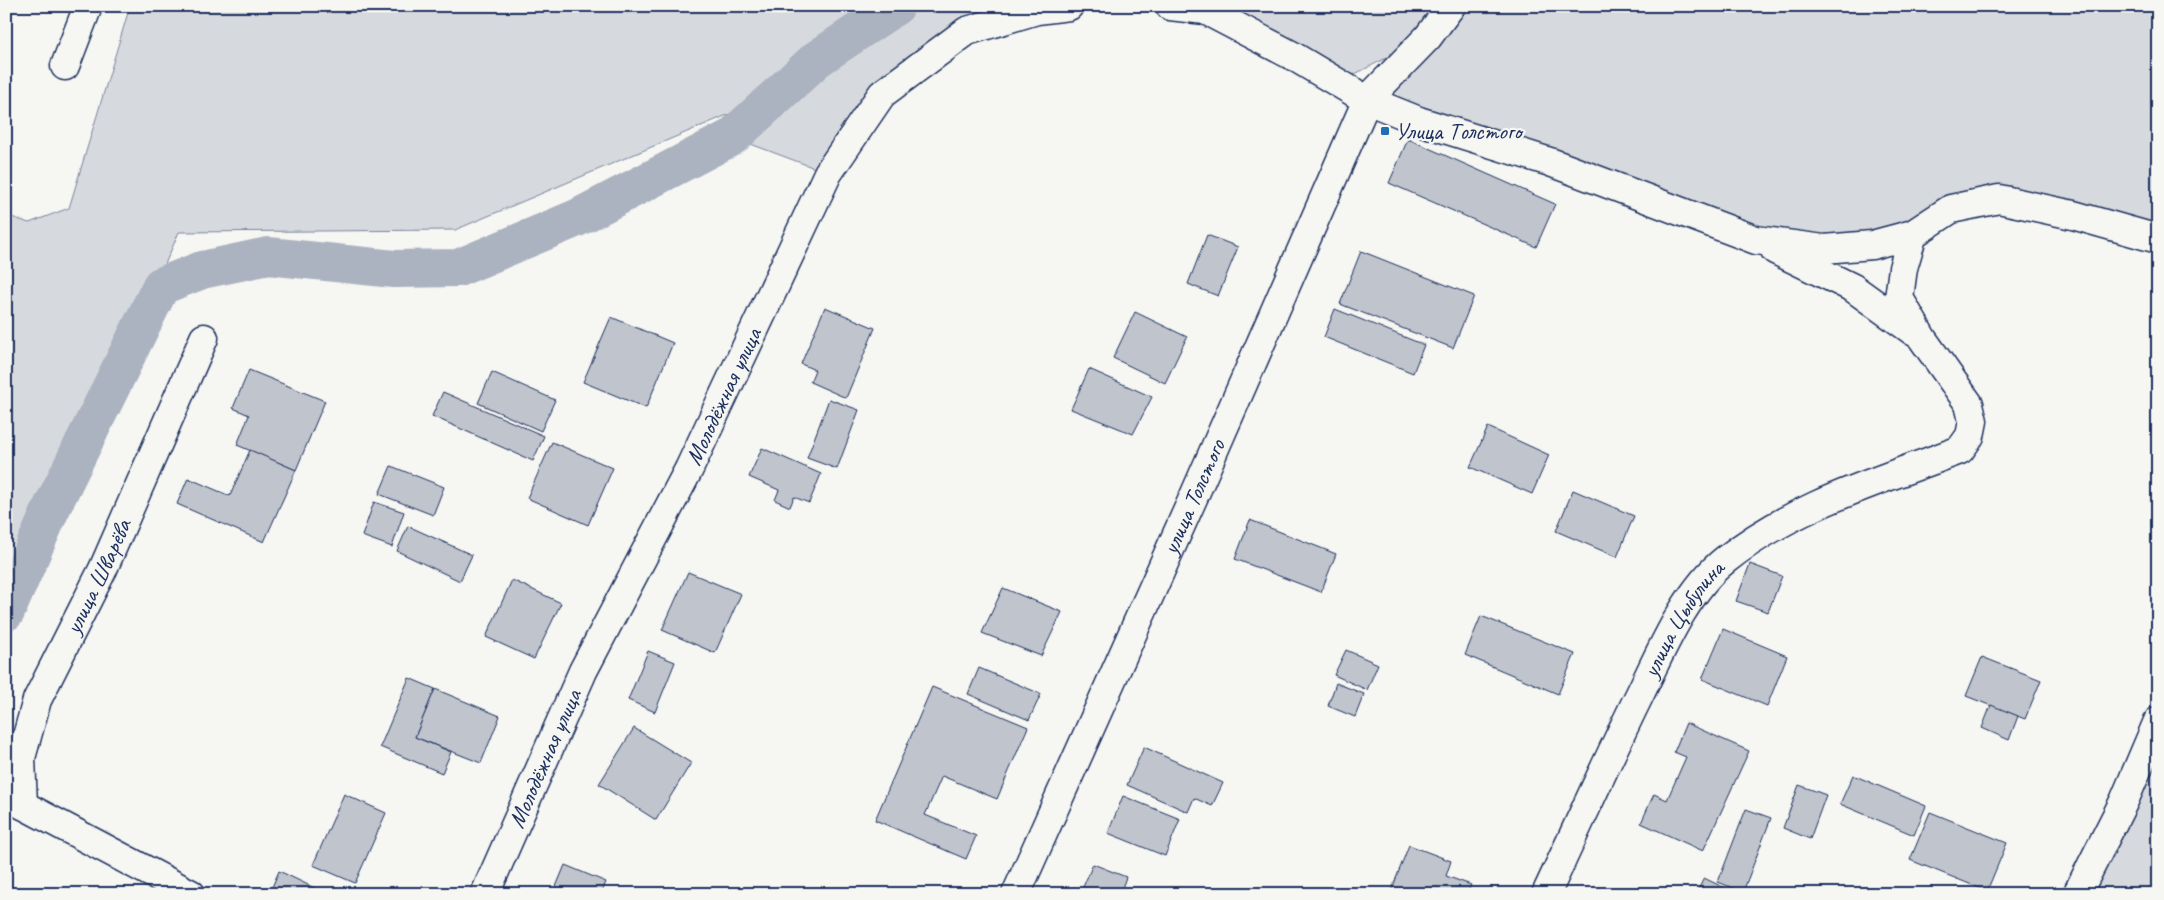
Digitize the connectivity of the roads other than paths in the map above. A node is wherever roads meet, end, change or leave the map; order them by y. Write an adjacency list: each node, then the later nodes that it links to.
1 (88, 6): 5 (street)
2 (1070, 6): 15 (street, Молодёжная улица)
3 (1170, 6): 6 (street)
4 (1451, 6): 6 (street)
5 (65, 66)
6 (1367, 100): 9 (street); 16 (street, улица Толстого)
7 (1913, 234): 8 (street); 9 (street); 11 (street)
8 (2158, 239)
9 (1756, 240): 11 (street)
10 (204, 338): 13 (street, улица Шварёва)
11 (1922, 338): 17 (street, улица Цыбулина)
12 (2158, 721): 18 (street)
13 (15, 806): 14 (street)
14 (191, 894)
15 (485, 894)
16 (1016, 894)
17 (1546, 894)
18 (2077, 894)

